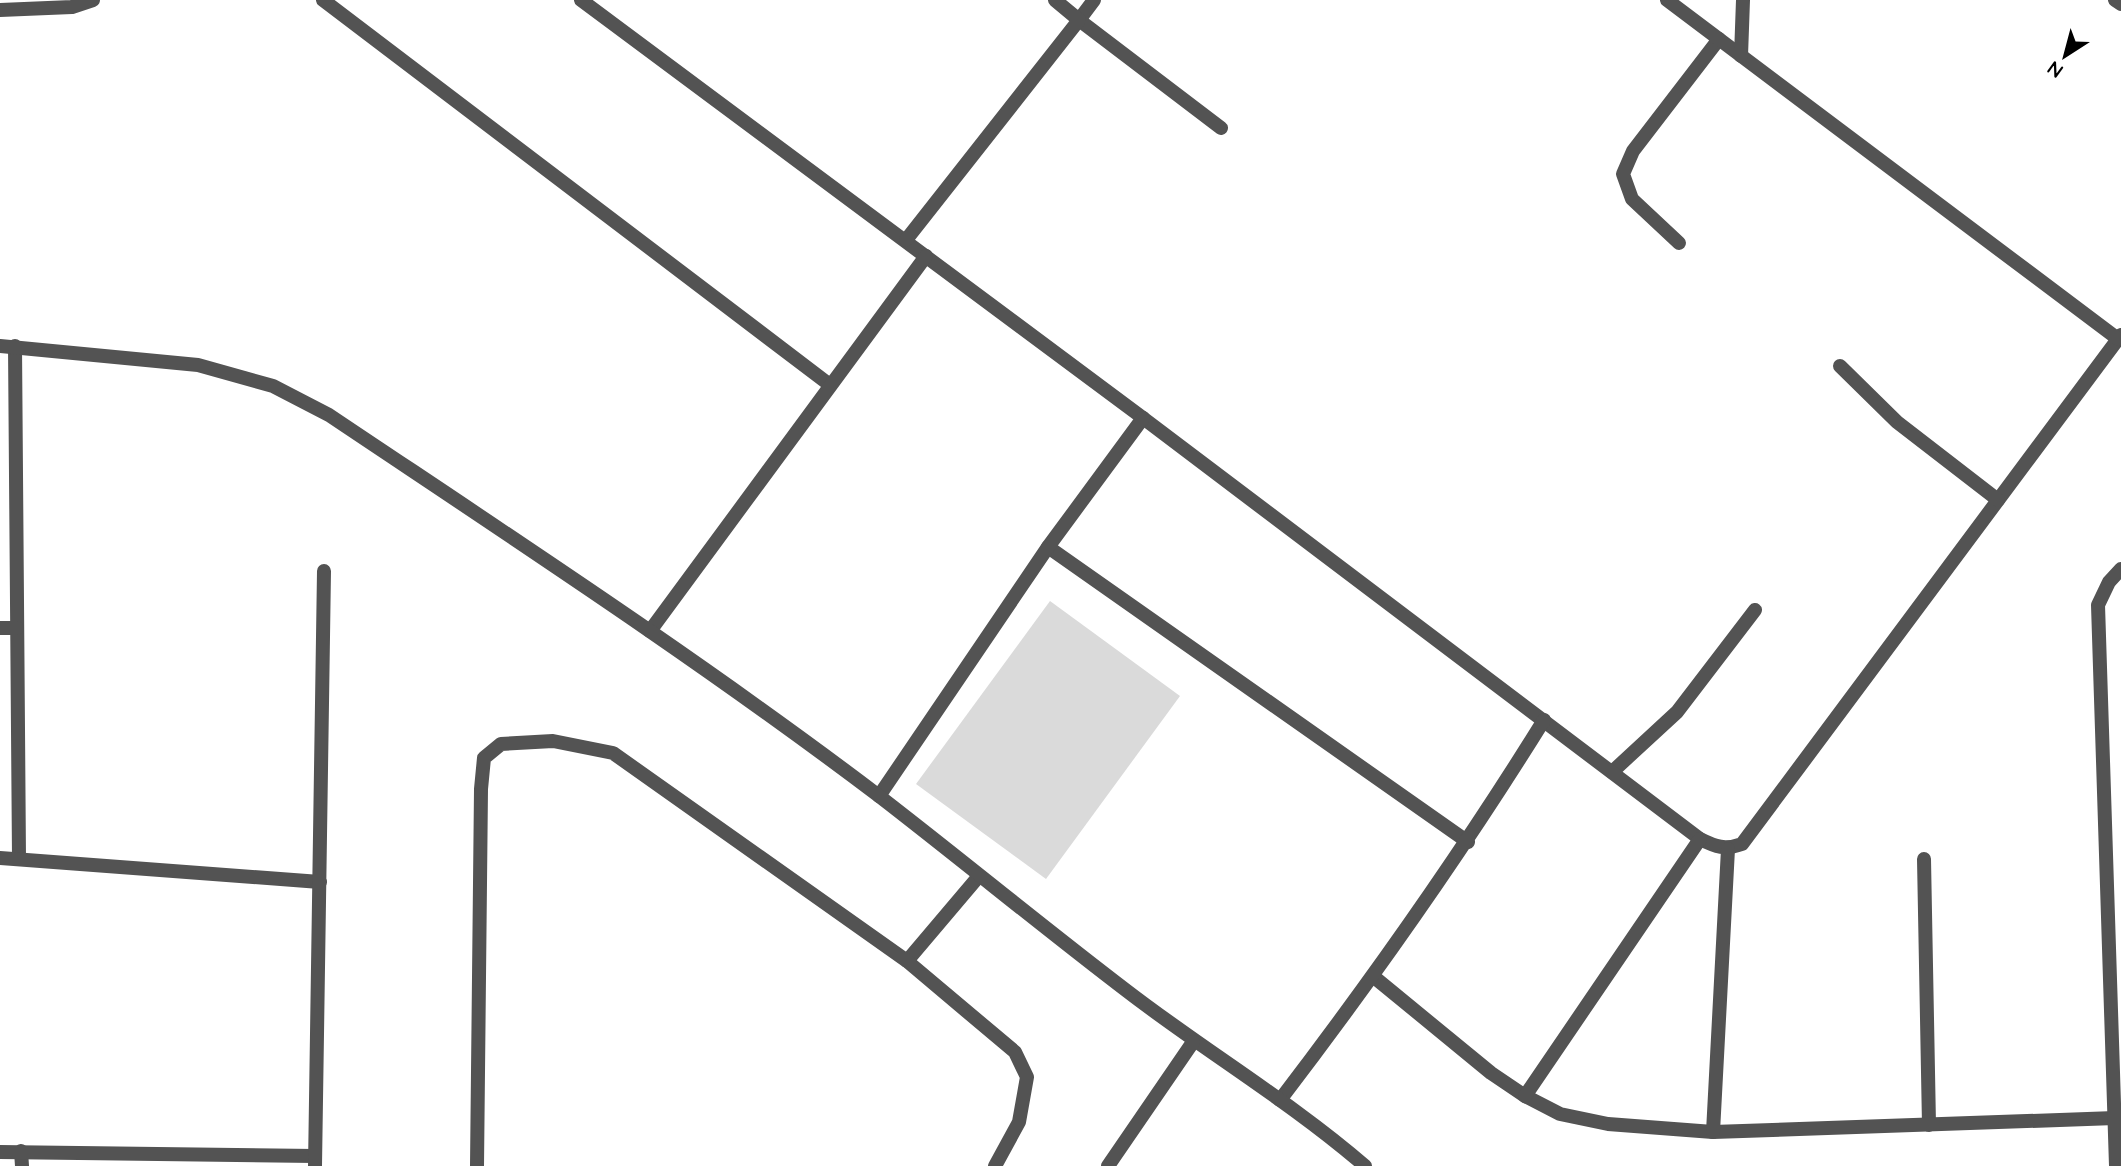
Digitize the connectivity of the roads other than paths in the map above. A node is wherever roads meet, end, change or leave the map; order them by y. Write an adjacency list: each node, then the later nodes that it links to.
1 (93, 0): 10 (street)
2 (323, 0): 21 (street)
3 (581, 0): 15 (street)
4 (1055, 0): 11 (street)
5 (1094, 0): 11 (street)
6 (1667, 0): 12 (street)
7 (1743, 0): 13 (street)
8 (2115, 0): 9 (street)
9 (2121, 4)
10 (0, 10)
11 (1079, 20): 14 (street); 15 (street)
12 (1719, 39): 13 (street); 16 (street)
13 (1741, 56): 18 (street)
14 (1221, 128)
15 (906, 240): 17 (street)
16 (1679, 243)
17 (926, 256): 21 (street); 22 (street)
18 (2119, 337): 23 (street)
19 (7, 346): 29 (street); 30 (street)
20 (1840, 366): 23 (street)
21 (830, 385): 30 (street)
22 (1143, 418): 24 (street); 31 (street)
23 (1998, 500): 36 (street)
24 (1048, 547): 33 (street); 35 (street)
25 (2121, 569): 44 (street)
26 (324, 571): 41 (street)
27 (1755, 610): 32 (street)
28 (0, 628): 29 (street)
29 (17, 628): 38 (street)
30 (650, 631): 33 (street)
31 (1544, 720): 32 (street); 35 (street)
32 (1612, 772): 34 (street)
33 (879, 796): 40 (street)
34 (1700, 839): 36 (street); 46 (street)
35 (1468, 842): 43 (street)
36 (1728, 849): 50 (street)
37 (0, 858): 38 (street)
38 (19, 858): 41 (street)
39 (1924, 859): 49 (street)
40 (979, 876): 42 (street); 45 (street)
41 (320, 882): 53 (street)
42 (907, 961): 54 (street); 55 (street)
43 (1374, 977): 46 (street); 47 (street)
44 (2116, 1002): 48 (street)
45 (1193, 1042): 47 (street); 56 (street)
46 (1525, 1096): 50 (street)
47 (1280, 1100): 57 (street)
48 (2115, 1118): 49 (street); 58 (street)
49 (1929, 1125): 50 (street)
50 (1713, 1132)
51 (0, 1152): 52 (street)
52 (21, 1159): 53 (street)
53 (315, 1161)
54 (477, 1166)
55 (995, 1166)
56 (1108, 1166)
57 (1365, 1166)
58 (2116, 1166)

